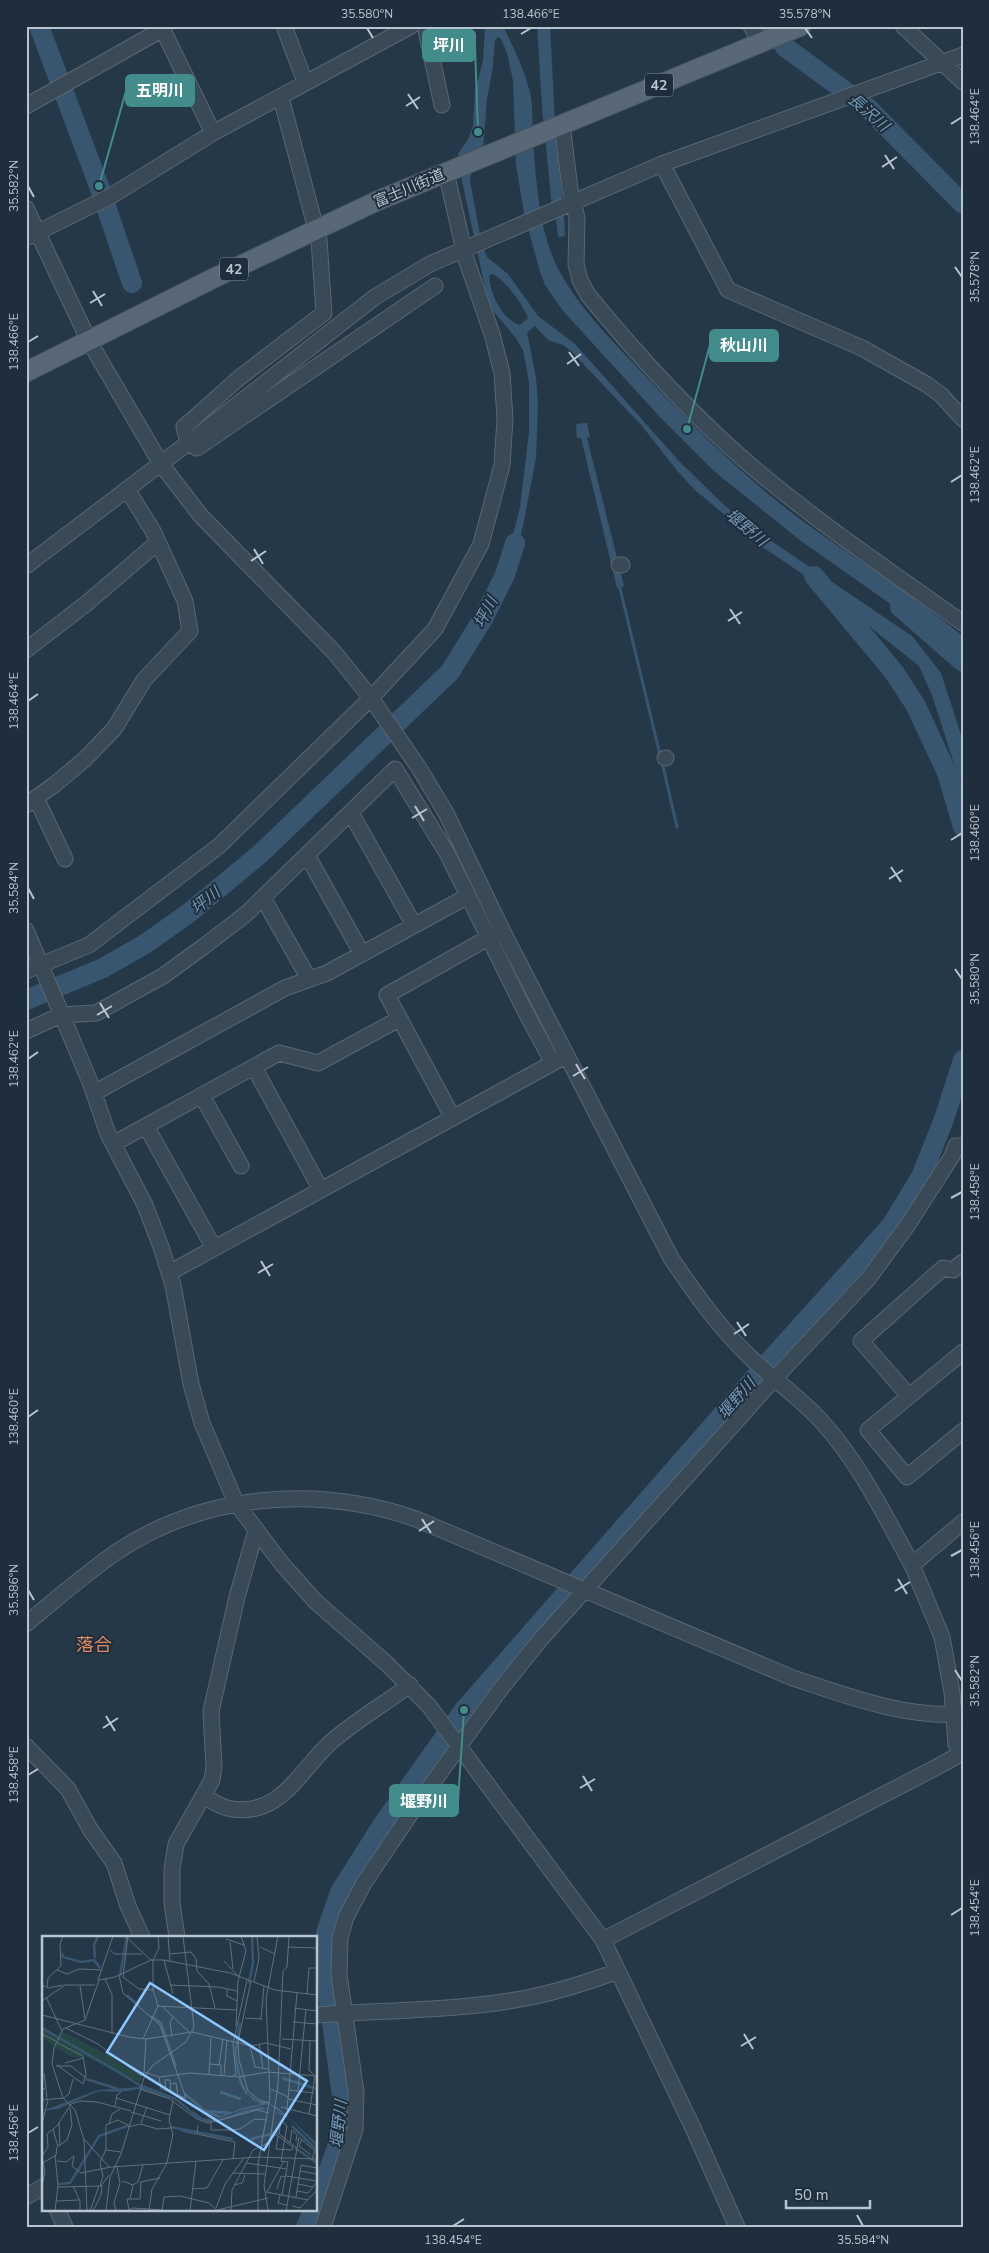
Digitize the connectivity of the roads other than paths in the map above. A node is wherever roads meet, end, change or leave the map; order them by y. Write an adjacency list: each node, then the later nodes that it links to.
1 (284, 26): 11 (street)
2 (411, 26): 11 (street)
3 (425, 26): 14 (street)
4 (751, 26): 8 (street)
5 (903, 26): 10 (street)
6 (799, 27): 8 (main road, 富士川街道 / 42)
7 (162, 28): 15 (street); 17 (street)
8 (762, 43): 16 (main road, 富士川街道 / 42)
9 (963, 55): 10 (street)
10 (941, 63): 12 (street); 18 (street)
11 (305, 82): 13 (street)
12 (963, 82)
13 (281, 98): 17 (street); 22 (street)
14 (442, 105)
15 (26, 106)
16 (559, 125): 19 (main road, 富士川街道 / 42); 20 (street)
17 (213, 133): 23 (street)
18 (662, 164): 20 (street); 28 (street)
19 (446, 172): 22 (main road, 富士川街道 / 42); 24 (street)
20 (569, 204): 24 (street); 34 (street)
21 (26, 208): 23 (street)
22 (317, 230): 26 (main road, 富士川街道 / 42); 29 (street)
23 (32, 235): 26 (street)
24 (464, 248): 29 (street); 36 (street)
25 (435, 286): 29 (street)
26 (89, 341): 27 (main road, 富士川街道 / 42); 30 (street)
27 (26, 372)
28 (963, 419)
29 (188, 443): 30 (street)
30 (161, 464): 31 (street); 36 (street)
31 (127, 489): 32 (street); 33 (street)
32 (158, 542): 35 (street); 37 (street)
33 (26, 566)
34 (963, 623)
35 (26, 650)
36 (371, 698): 45 (street); 48 (street)
37 (31, 801): 40 (street)
38 (350, 813): 39 (street); 41 (street); 43 (street)
39 (307, 855): 42 (street); 47 (street)
40 (65, 859)
41 (468, 896): 43 (street); 46 (street)
42 (263, 898): 50 (street); 51 (street)
43 (414, 925): 47 (street)
44 (26, 930): 48 (street)
45 (502, 930): 46 (street); 54 (street)
46 (488, 938): 52 (street); 54 (street)
47 (362, 954): 50 (street)
48 (42, 969): 49 (street); 51 (street)
49 (26, 971)
50 (308, 980): 56 (street)
51 (61, 1015): 53 (street); 56 (street)
52 (399, 1020): 55 (street); 58 (street)
53 (26, 1031)
54 (560, 1059): 58 (street); 68 (street)
55 (254, 1067): 57 (street); 63 (street)
56 (94, 1093): 60 (street)
57 (202, 1096): 59 (street); 62 (street)
58 (453, 1118): 63 (street)
59 (146, 1126): 60 (street); 64 (street)
60 (113, 1144): 66 (street)
61 (963, 1146): 68 (street)
62 (241, 1166)
63 (321, 1190): 64 (street)
64 (214, 1248): 66 (street)
65 (963, 1262): 69 (street)
66 (169, 1272): 71 (street)
67 (963, 1352): 69 (street)
68 (774, 1379): 74 (street); 75 (street)
69 (909, 1396): 70 (street)
70 (963, 1431)
71 (236, 1503): 73 (street); 75 (street); 76 (street)
72 (962, 1524): 74 (street)
73 (256, 1530): 77 (street); 83 (street)
74 (912, 1565): 78 (street)
75 (585, 1590): 79 (street); 80 (street)
76 (26, 1624)
77 (410, 1686): 80 (street); 83 (street)
78 (957, 1692): 79 (street)
79 (958, 1714): 82 (street)
80 (458, 1744): 86 (street); 88 (street)
81 (26, 1746): 84 (street)
82 (962, 1748): 86 (street)
83 (203, 1796): 85 (street)
84 (142, 1936)
85 (177, 1936)
86 (603, 1940): 87 (street)
87 (618, 1971): 88 (street); 95 (street)
88 (343, 2013): 89 (street); 94 (street)
89 (318, 2015)
90 (42, 2187): 91 (street)
91 (26, 2197)
92 (57, 2210): 93 (street)
93 (64, 2227)
94 (323, 2227)
95 (737, 2227)

